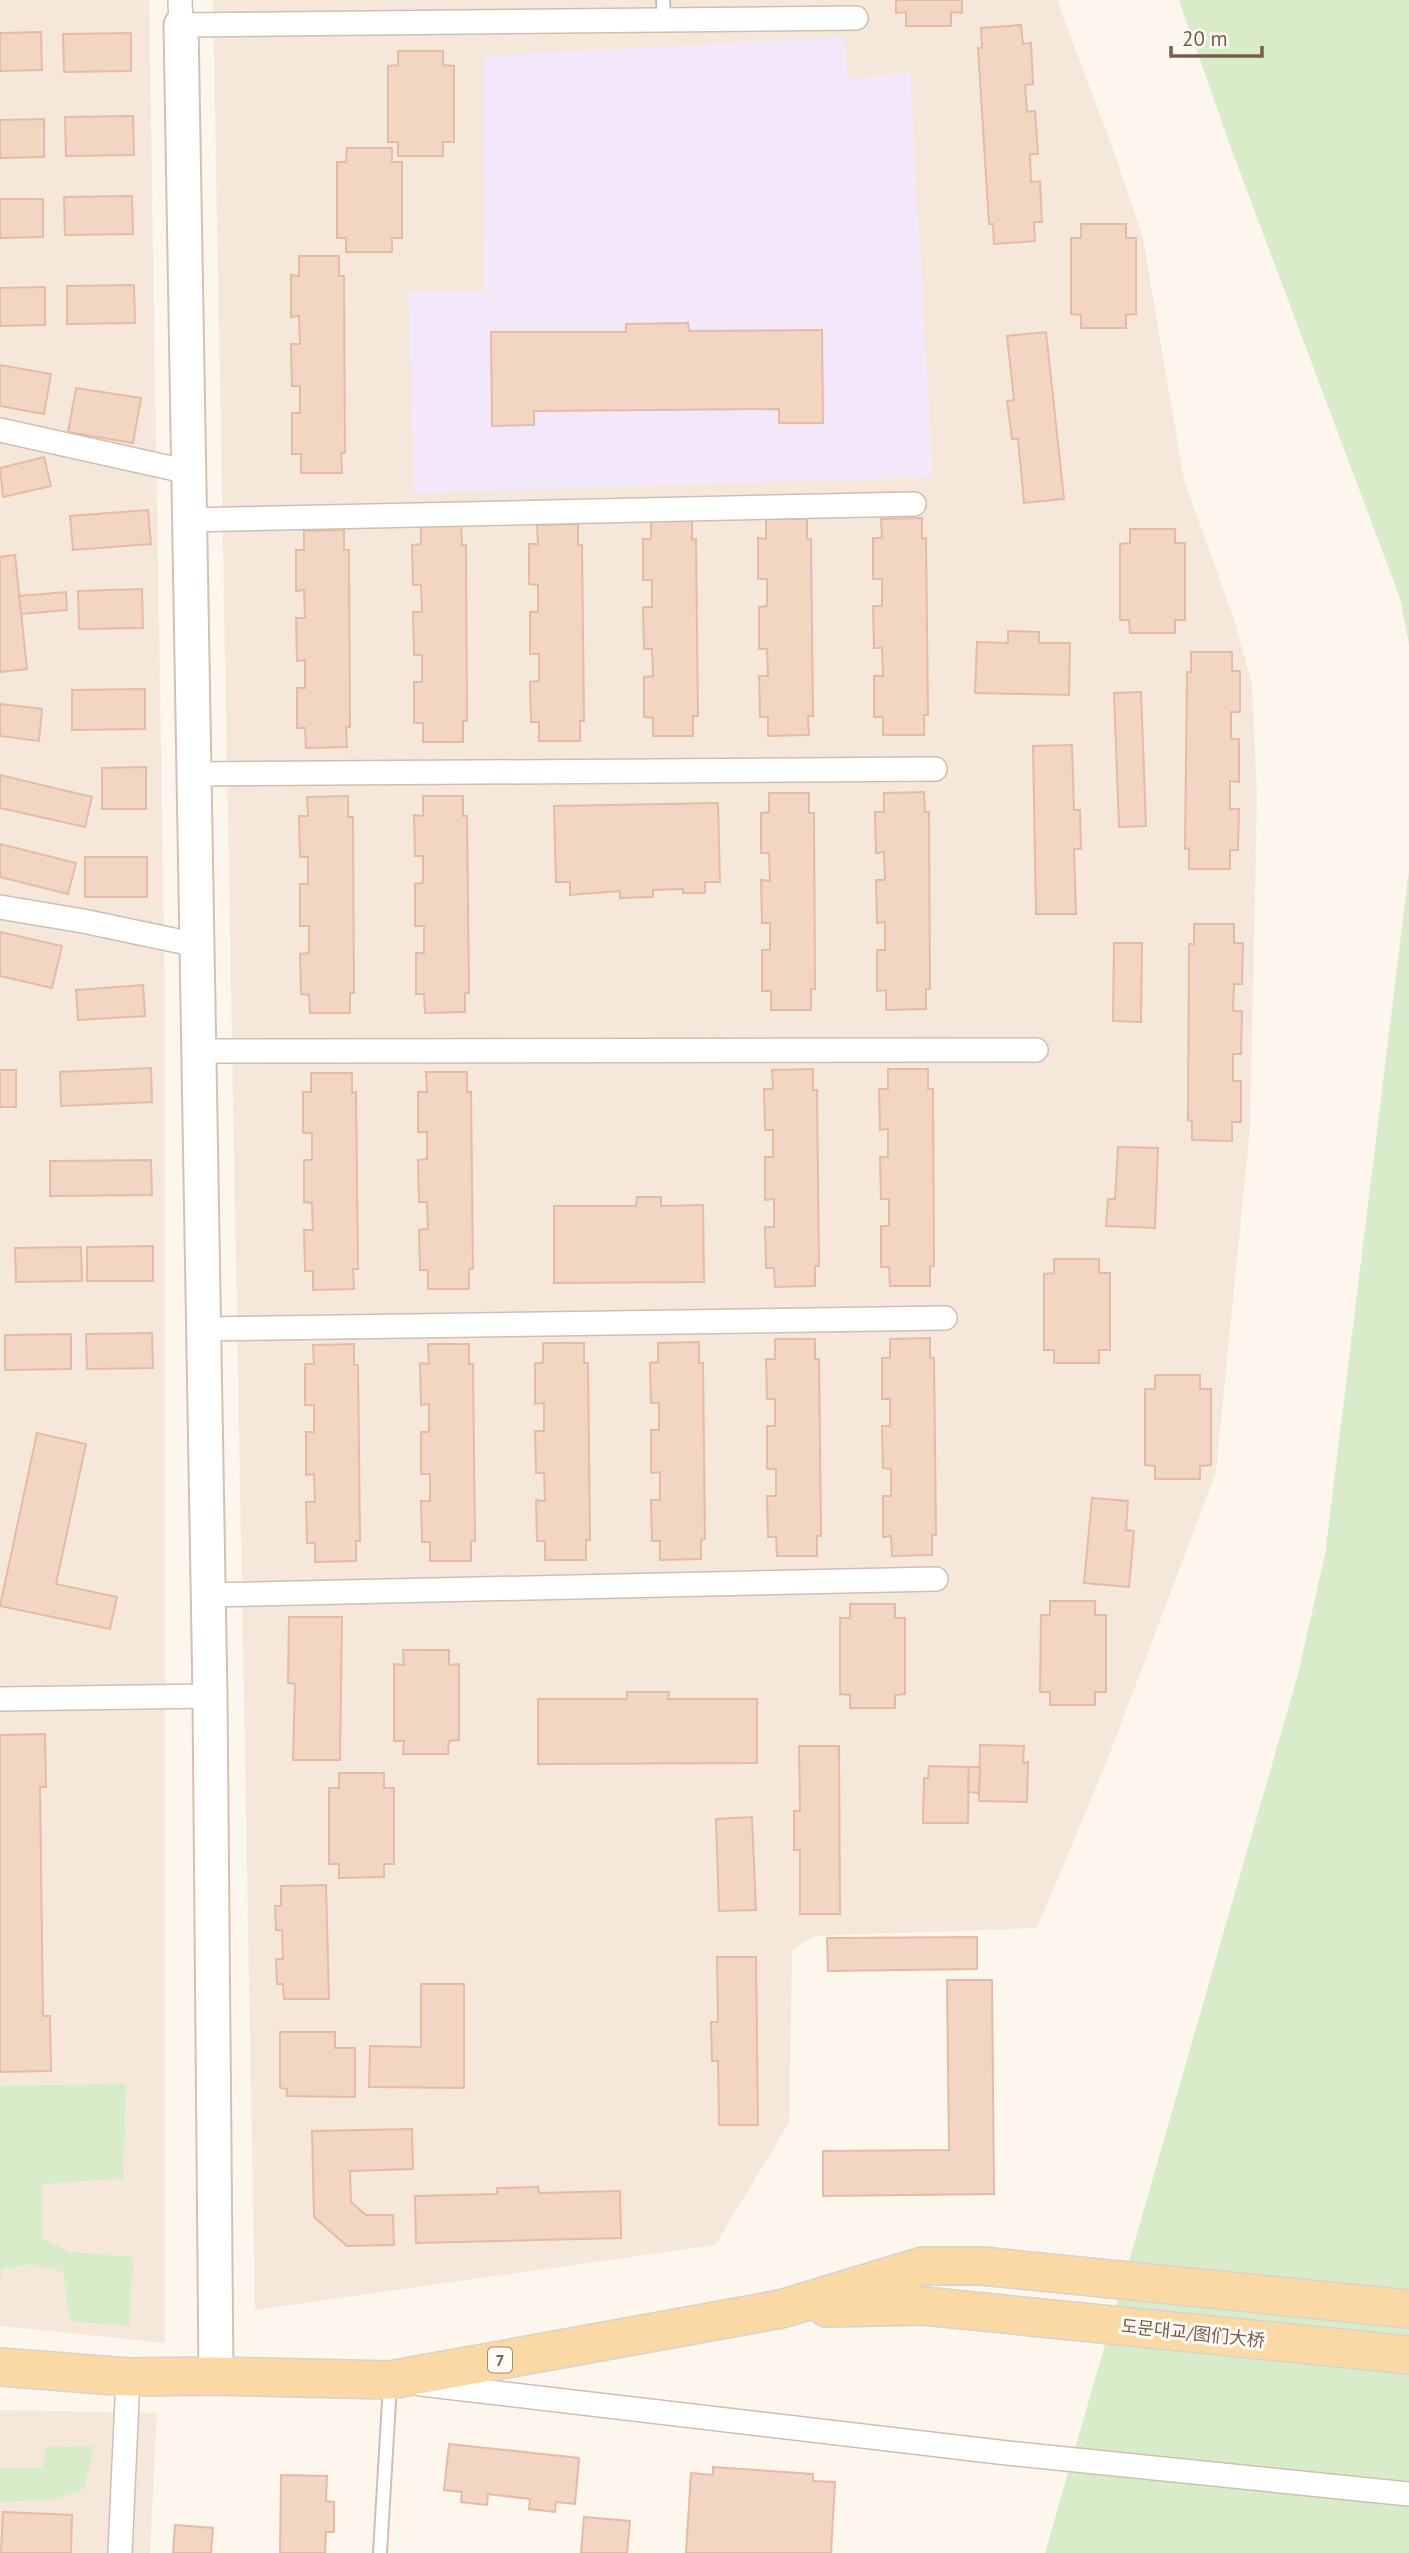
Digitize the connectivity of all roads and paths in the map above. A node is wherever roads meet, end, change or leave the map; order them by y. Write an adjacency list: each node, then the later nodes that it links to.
1 (663, 10): 2 (street); 3 (street)
2 (181, 12): 5 (street)
3 (856, 18)
4 (0, 430): 5 (street)
5 (189, 472): 7 (street)
6 (914, 504): 7 (street)
7 (190, 520): 9 (street)
8 (935, 769): 9 (street)
9 (194, 774): 11 (street)
10 (0, 907): 11 (street)
11 (197, 945): 13 (street)
12 (1036, 1050): 13 (street)
13 (199, 1051): 15 (street)
14 (945, 1318): 15 (street)
15 (204, 1329): 17 (street)
16 (936, 1579): 17 (street)
17 (208, 1595): 18 (street)
18 (210, 1696): 19 (street); 24 (street)
19 (0, 1699)
20 (781, 2309): 21 (main road, 7); 22 (main road, 도문대교/图们大桥 / 7); 26 (main road, 7)
21 (1409, 2309)
22 (1409, 2355)
23 (0, 2367): 25 (main road, 7)
24 (216, 2376): 25 (main road, 7); 26 (main road, 7)
25 (128, 2377): 28 (street)
26 (390, 2380): 27 (street); 29 (lane)
27 (1409, 2494)
28 (120, 2553)
29 (380, 2553)

